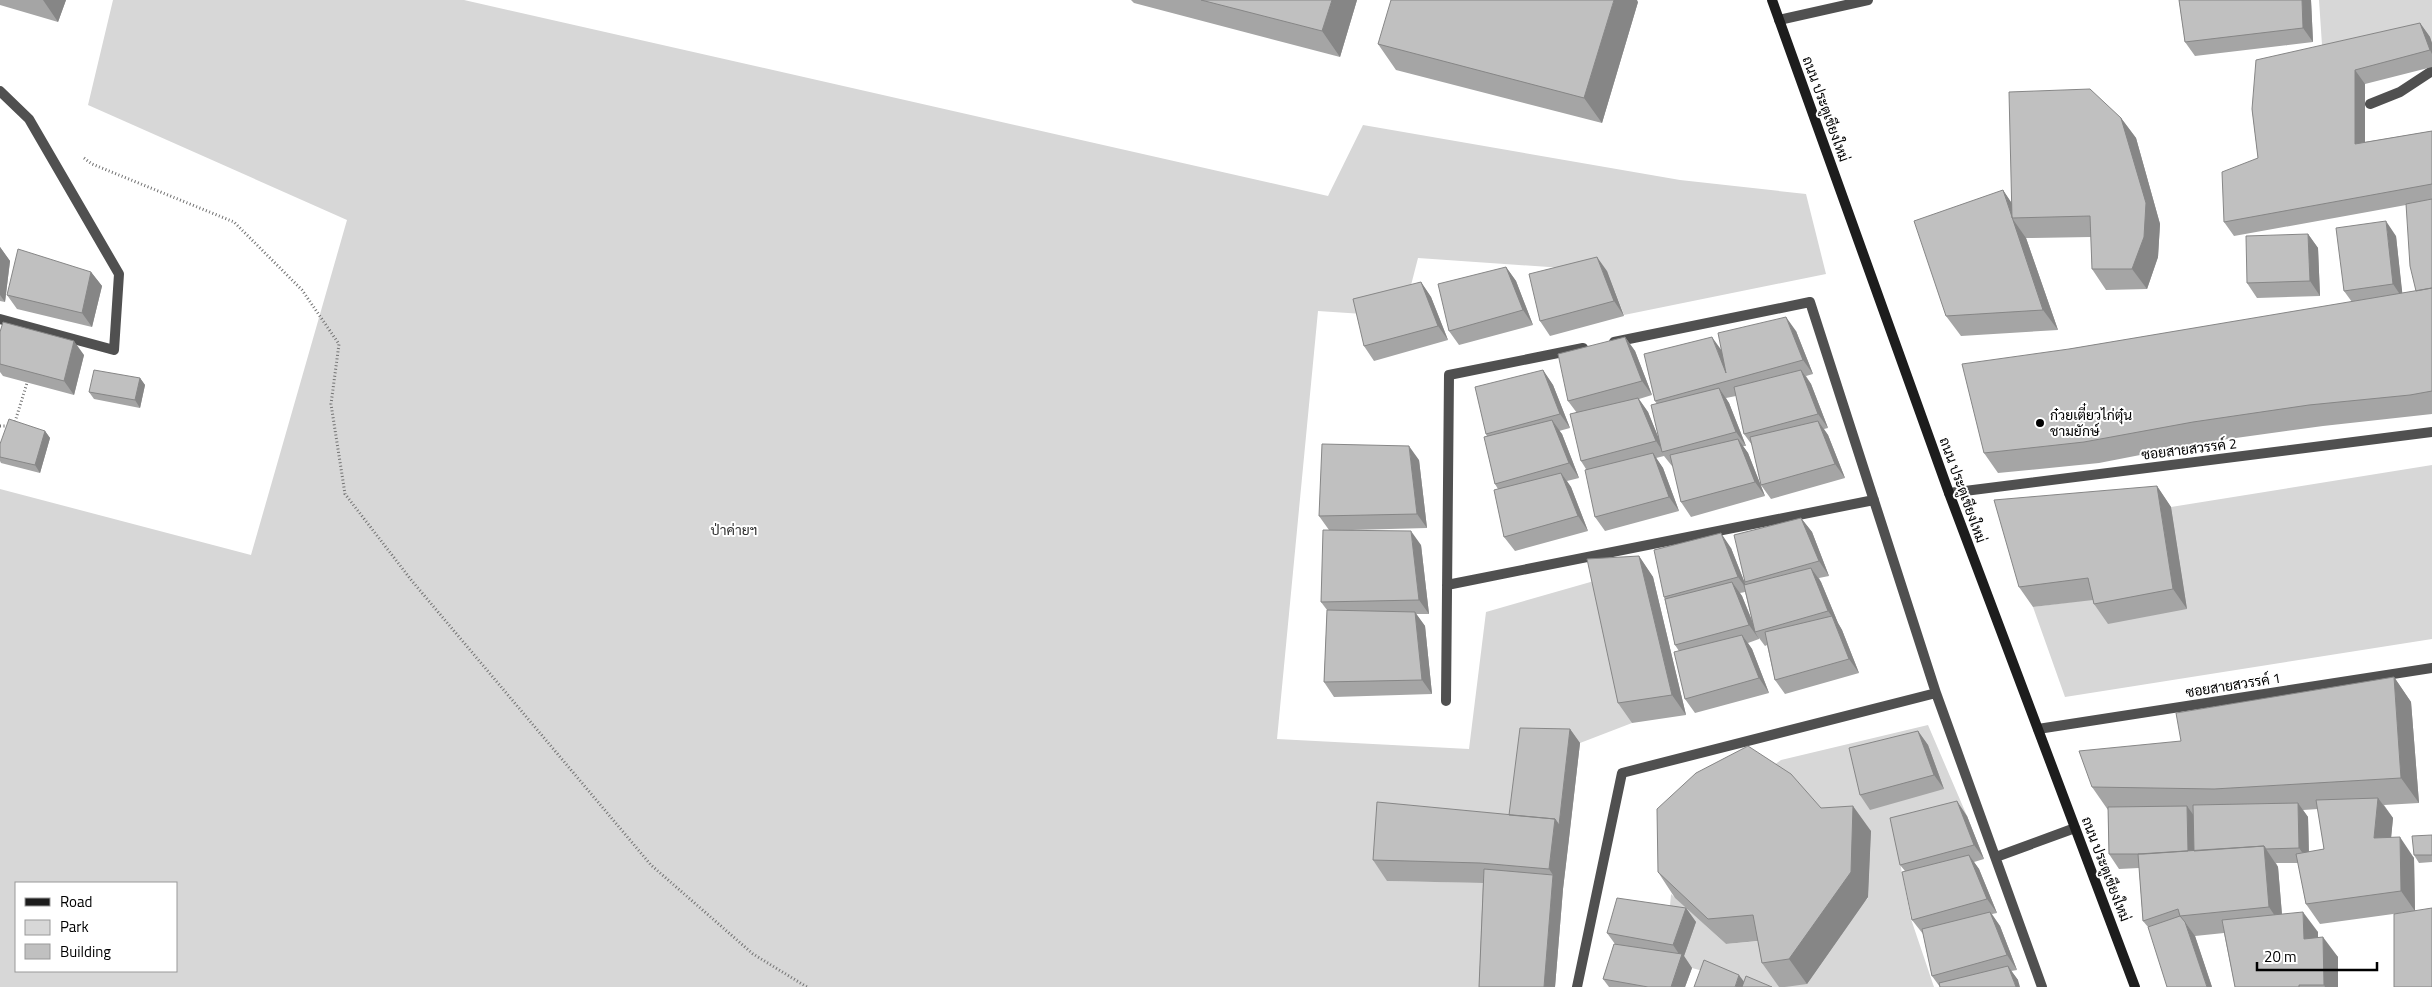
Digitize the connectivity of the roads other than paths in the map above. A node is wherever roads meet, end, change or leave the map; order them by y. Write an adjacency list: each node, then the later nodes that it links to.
1 (1772, 0): 3 (main road, ถนน ประตูเชียงใหม่)
2 (1868, 0): 3 (lane)
3 (1780, 20): 9 (main road, ถนน ประตูเชียงใหม่)
4 (2432, 71): 6 (lane)
5 (0, 91): 7 (lane)
6 (2370, 104)
7 (0, 319)
8 (2432, 432): 9 (lane, ซอยสายสวรรค์ 2)
9 (1949, 493): 15 (main road, ถนน ประตูเชียงใหม่)
10 (1874, 500): 11 (lane); 11 (lane); 13 (lane)
11 (1447, 585): 14 (lane)
12 (2432, 668): 15 (lane, ซอยสายสวรรค์ 1)
13 (1936, 693): 17 (lane); 18 (lane)
14 (1446, 701)
15 (2038, 729): 16 (main road, ถนน ประตูเชียงใหม่)
16 (2075, 828): 17 (lane); 20 (main road, ถนน ประตูเชียงใหม่)
17 (1996, 857): 19 (lane)
18 (1577, 987)
19 (2042, 987)
20 (2136, 987)

